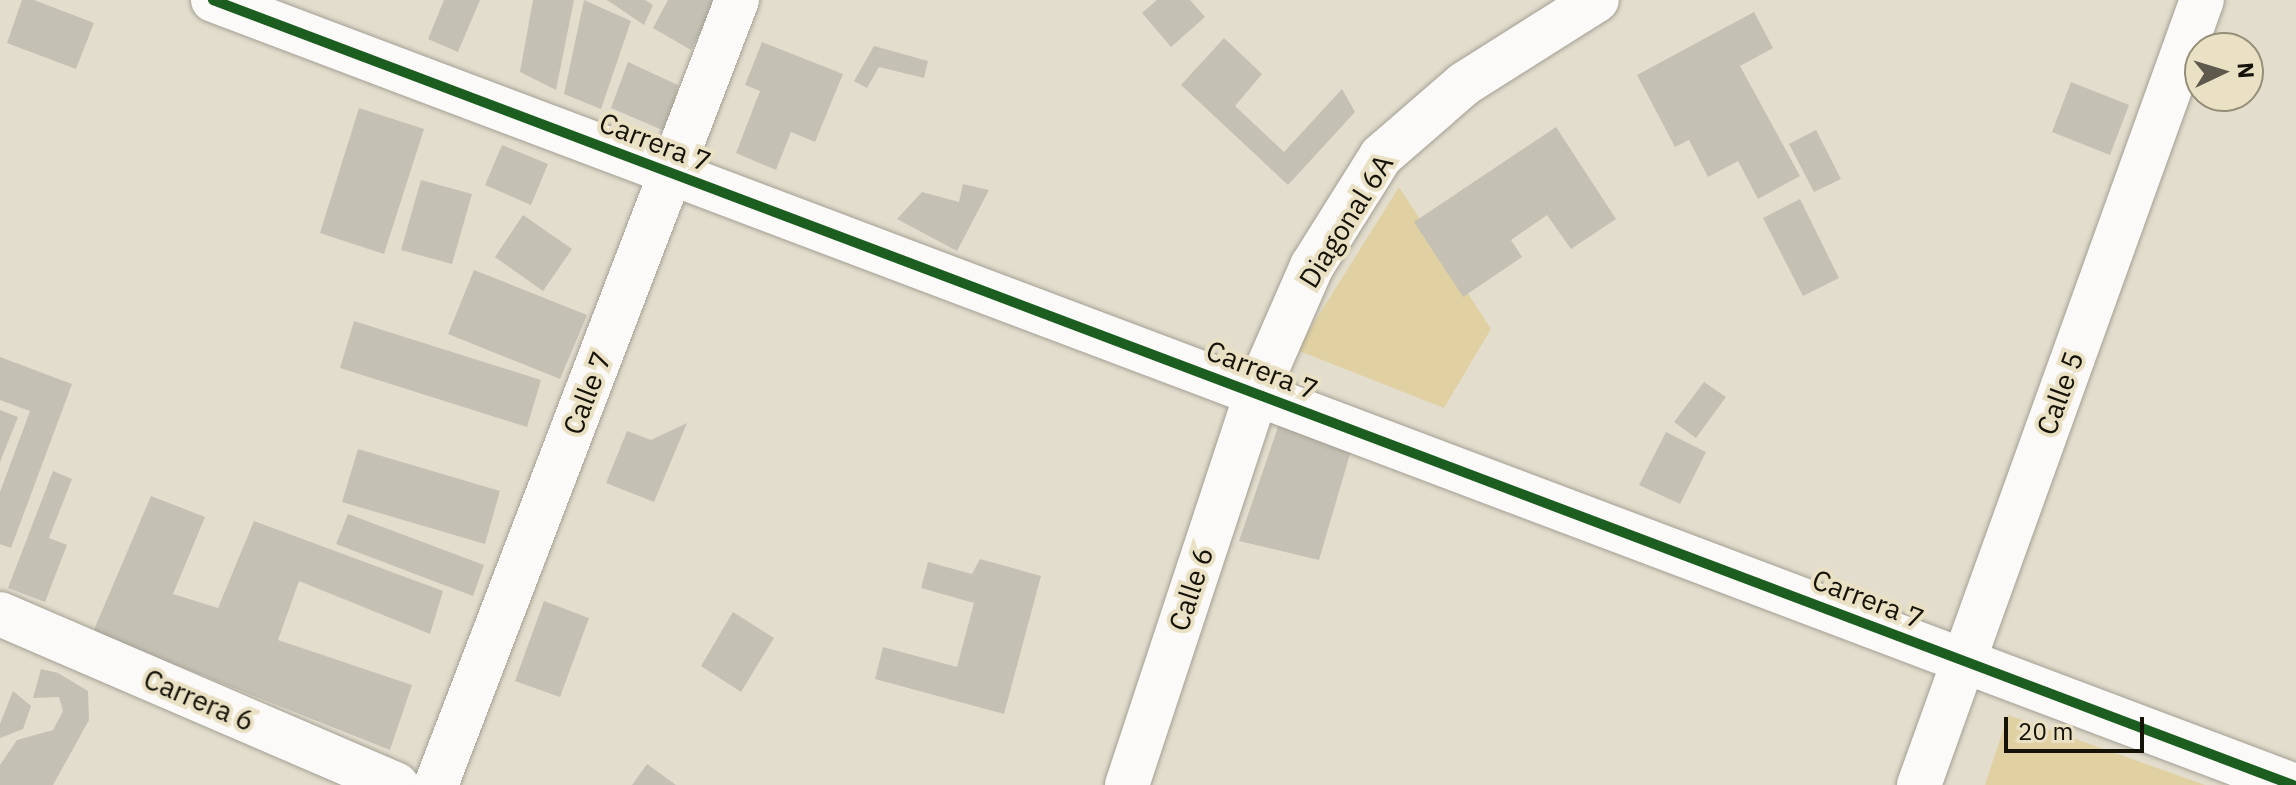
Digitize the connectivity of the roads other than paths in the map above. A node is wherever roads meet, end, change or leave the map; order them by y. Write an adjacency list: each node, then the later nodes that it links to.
1 (213, 0): 5 (street, Carrera 7)
2 (737, 0): 5 (street, Calle 7)
3 (2202, 0): 8 (street, Calle 5)
4 (1589, 2): 6 (street, Diagonal 6A)
5 (671, 173): 6 (street, Carrera 7); 10 (street, Calle 7)
6 (1256, 394): 8 (street, Carrera 7); 11 (street, Calle 6)
7 (0, 614): 9 (street, Carrera 6)
8 (1964, 660): 12 (street, Calle 5); 13 (street, Carrera 7)
9 (397, 785)
10 (436, 785)
11 (1127, 785)
12 (1919, 785)
13 (2293, 785)

